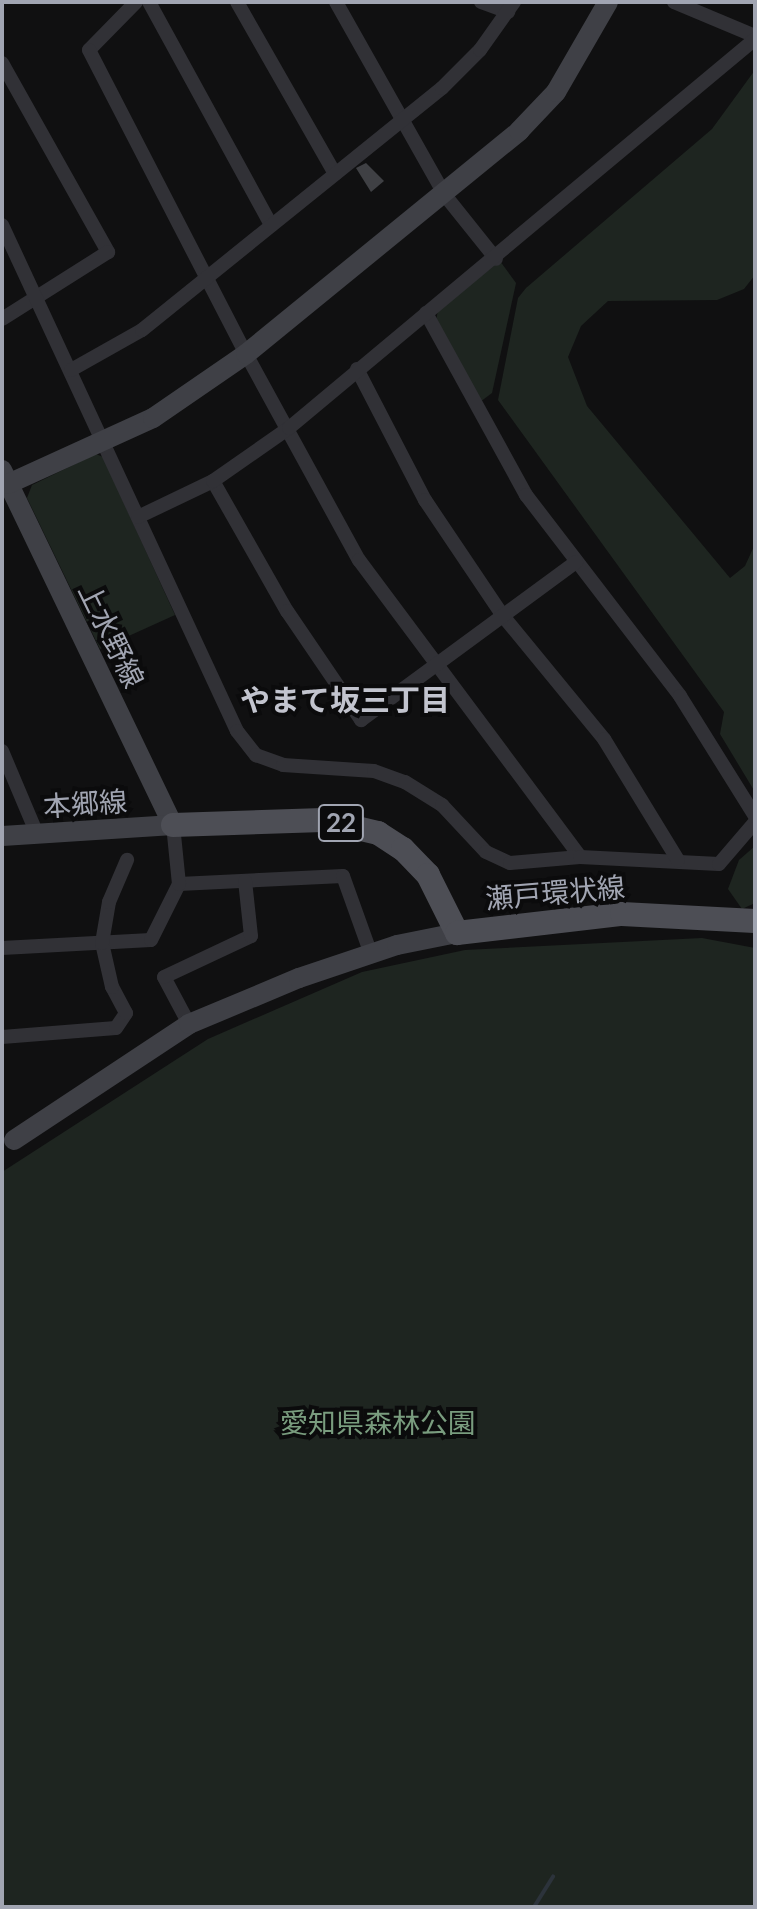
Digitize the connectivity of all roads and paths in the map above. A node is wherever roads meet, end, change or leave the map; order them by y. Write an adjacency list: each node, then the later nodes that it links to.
1 (136, 2): 18 (street)
2 (149, 2): 16 (street)
3 (237, 2): 13 (street)
4 (336, 2): 12 (street)
5 (481, 2): 9 (street)
6 (608, 2): 14 (street)
7 (674, 2): 8 (street)
8 (697, 6): 10 (street)
9 (511, 7): 12 (street)
10 (755, 38): 17 (street)
11 (2, 63): 19 (street)
12 (400, 121): 13 (street); 14 (street)
13 (335, 174): 16 (street)
14 (444, 194): 17 (street); 22 (street)
15 (2, 225): 19 (street)
16 (271, 225): 18 (street)
17 (496, 259): 20 (street)
18 (207, 278): 22 (street); 24 (street)
19 (37, 297): 21 (street); 24 (street)
20 (426, 313): 23 (street); 30 (street)
21 (2, 319)
22 (246, 354): 25 (street); 26 (street)
23 (357, 369): 25 (street); 31 (street)
24 (71, 370): 26 (street)
25 (289, 428): 28 (street); 32 (street)
26 (103, 443): 27 (street); 29 (street)
27 (4, 480): 35 (street, 上水野線)
28 (213, 481): 29 (street); 32 (street)
29 (138, 517): 38 (street)
30 (576, 562): 31 (street); 34 (street)
31 (503, 616): 32 (street); 40 (street)
32 (435, 667): 38 (street)
33 (2, 751): 36 (street)
34 (755, 819): 40 (street)
35 (173, 825): 36 (street, 本郷線); 42 (street); 44 (main road, 瀬戸環状線 / 22)
36 (37, 834): 37 (street, 本郷線)
37 (2, 836)
38 (580, 857): 40 (street)
39 (127, 860): 45 (street)
40 (678, 860)
41 (245, 881): 42 (street); 47 (street); 48 (street)
42 (179, 884): 45 (street)
43 (755, 921): 44 (main road, 瀬戸環状線)
44 (457, 933): 47 (street)
45 (102, 943): 46 (street); 49 (street)
46 (2, 948)
47 (371, 954): 48 (street)
48 (189, 1024): 50 (street)
49 (2, 1037)
50 (6, 1145)

